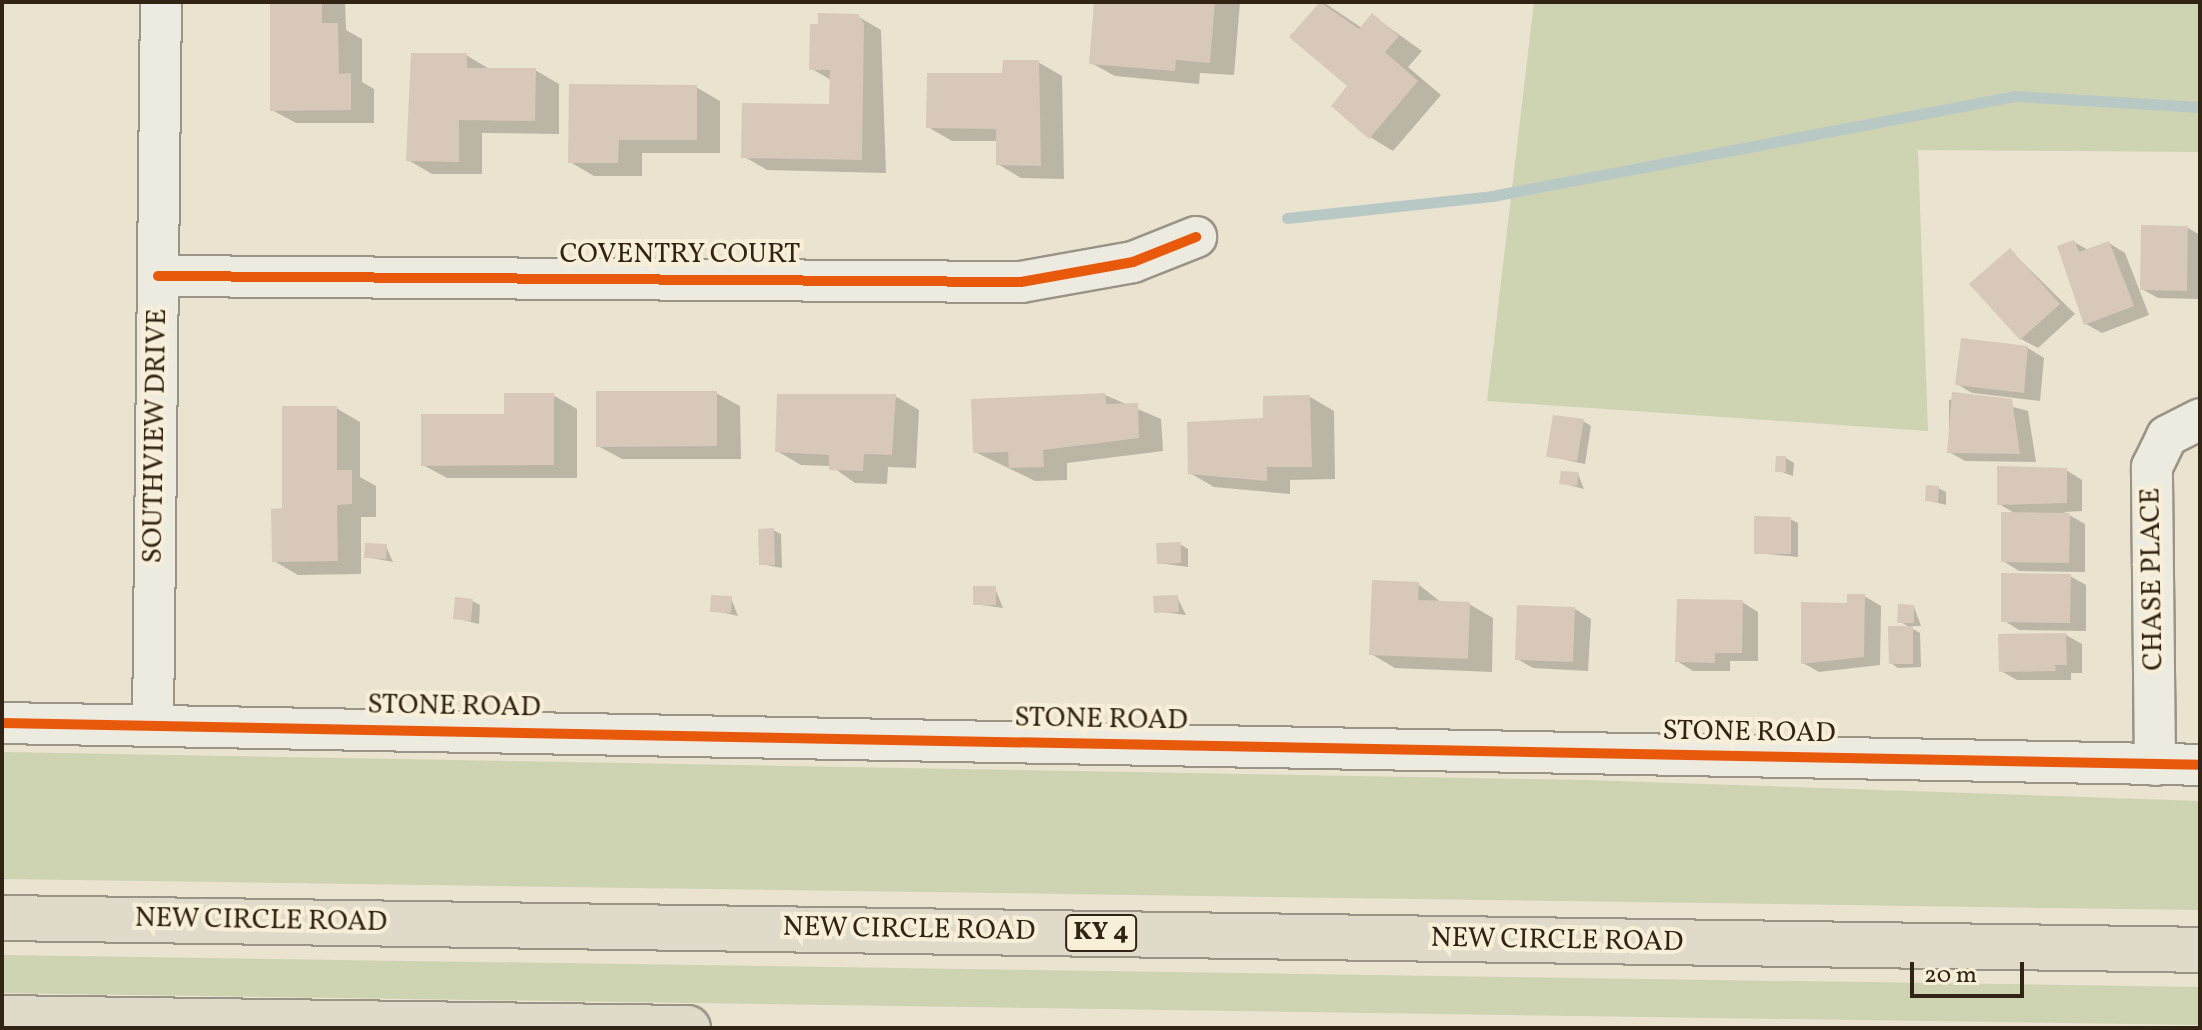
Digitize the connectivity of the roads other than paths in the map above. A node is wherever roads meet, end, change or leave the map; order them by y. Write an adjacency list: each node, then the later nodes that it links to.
1 (161, 2): 3 (street, SOUTHVIEW DRIVE)
2 (1196, 237): 3 (street, COVENTRY COURT)
3 (158, 276): 6 (street, SOUTHVIEW DRIVE)
4 (2200, 419): 7 (street, CHASE PLACE)
5 (2, 723): 6 (street, STONE ROAD)
6 (153, 725): 7 (street, STONE ROAD)
7 (2155, 765): 8 (street, STONE ROAD)
8 (2200, 765)
9 (2, 918): 10 (highway, NEW CIRCLE ROAD / KY 4)
10 (2200, 950)
11 (2, 1018): 12 (highway)
12 (688, 1028)

